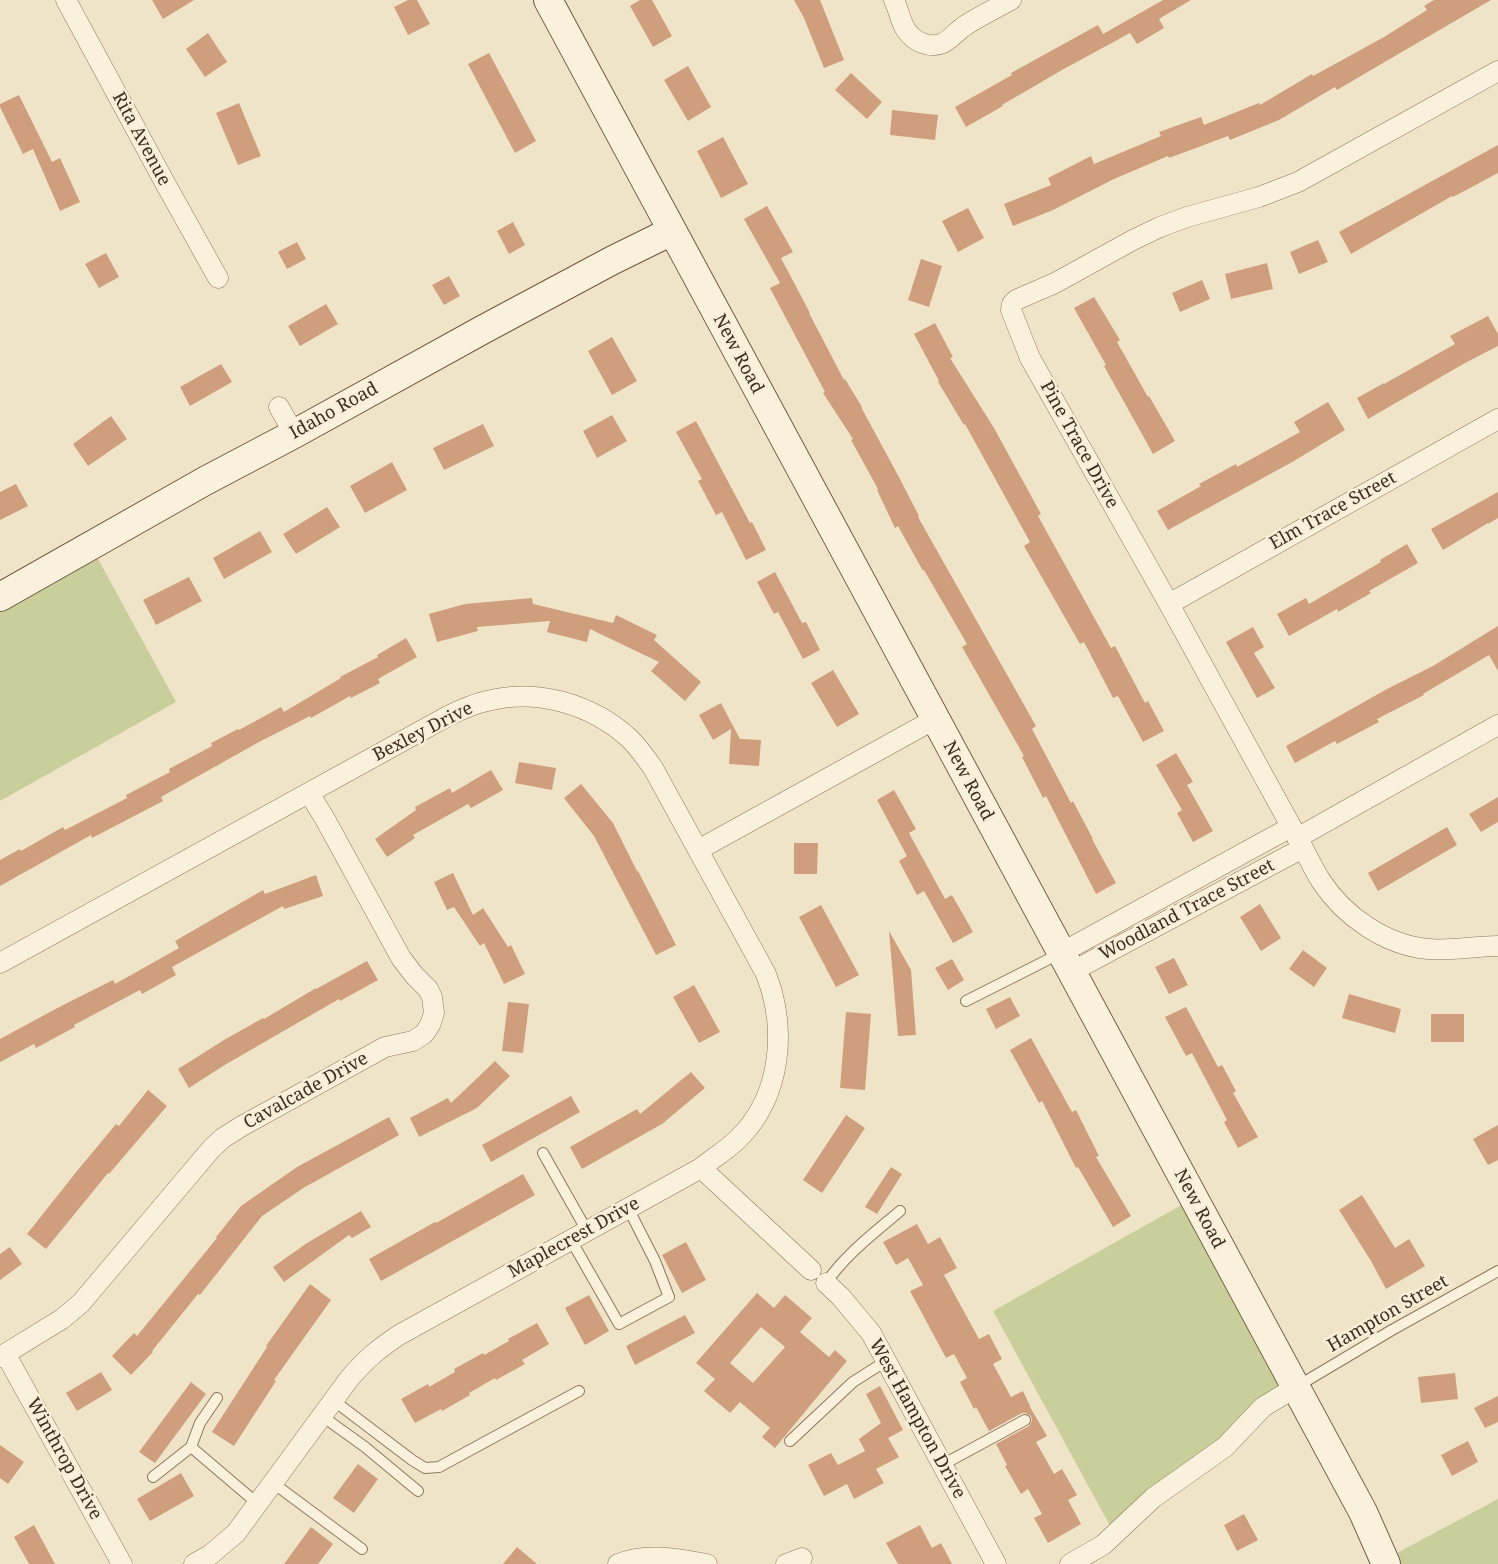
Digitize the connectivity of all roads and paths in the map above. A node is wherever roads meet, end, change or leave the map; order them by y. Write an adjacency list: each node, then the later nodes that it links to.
1 (66, 0): 7 (street, Rita Avenue)
2 (894, 0): 3 (street)
3 (1011, 0)
4 (554, 2): 6 (street, New Road)
5 (1498, 70): 12 (street, Pine Trace Drive)
6 (672, 231): 10 (street, Idaho Road); 13 (street, New Road)
7 (218, 278)
8 (279, 406): 10 (street)
9 (1498, 419): 12 (street, Elm Trace Street)
10 (294, 434): 11 (street, Idaho Road)
11 (0, 597)
12 (1169, 604): 16 (street, Pine Trace Drive)
13 (935, 719): 17 (street); 19 (street, New Road)
14 (1498, 725): 16 (street, Woodland Trace Street)
15 (309, 793): 17 (street, Bexley Drive); 20 (street, Bexley Drive); 29 (street, Cavalcade Drive)
16 (1297, 838): 18 (street, Pine Trace Drive); 19 (street, Woodland Trace Street)
17 (698, 850): 23 (street, Maplecrest Drive)
18 (1498, 946)
19 (1066, 962): 21 (lane); 31 (street, New Road)
20 (0, 963)
21 (966, 1001)
22 (543, 1153): 26 (lane)
23 (701, 1168): 24 (street, Maplecrest Drive); 28 (street, West Hampton Drive)
24 (628, 1208): 26 (street, Maplecrest Drive); 26 (lane)
25 (900, 1211): 28 (lane)
26 (579, 1235): 34 (street, Maplecrest Drive)
27 (1498, 1271): 31 (lane, Hampton Street)
28 (819, 1276): 30 (street, West Hampton Drive)
29 (3, 1356): 45 (street, Winthrop Drive)
30 (886, 1361): 37 (lane); 39 (street, West Hampton Drive)
31 (1296, 1387): 50 (street); 51 (street, New Road)
32 (579, 1391): 34 (lane)
33 (217, 1398): 38 (lane)
34 (333, 1400): 35 (street, Maplecrest Drive)
35 (322, 1416): 41 (street, Maplecrest Drive); 42 (lane)
36 (1024, 1420): 39 (lane)
37 (790, 1441)
38 (191, 1447): 40 (lane); 43 (lane)
39 (942, 1465): 49 (street, West Hampton Drive)
40 (153, 1477)
41 (273, 1483): 43 (street, Maplecrest Drive); 44 (lane)
42 (418, 1491)
43 (258, 1503): 46 (street, Maplecrest Drive)
44 (362, 1549)
45 (122, 1564)
46 (194, 1564)
47 (618, 1564): 48 (street)
48 (707, 1564)
49 (996, 1564)
50 (1070, 1564)
51 (1386, 1564)

